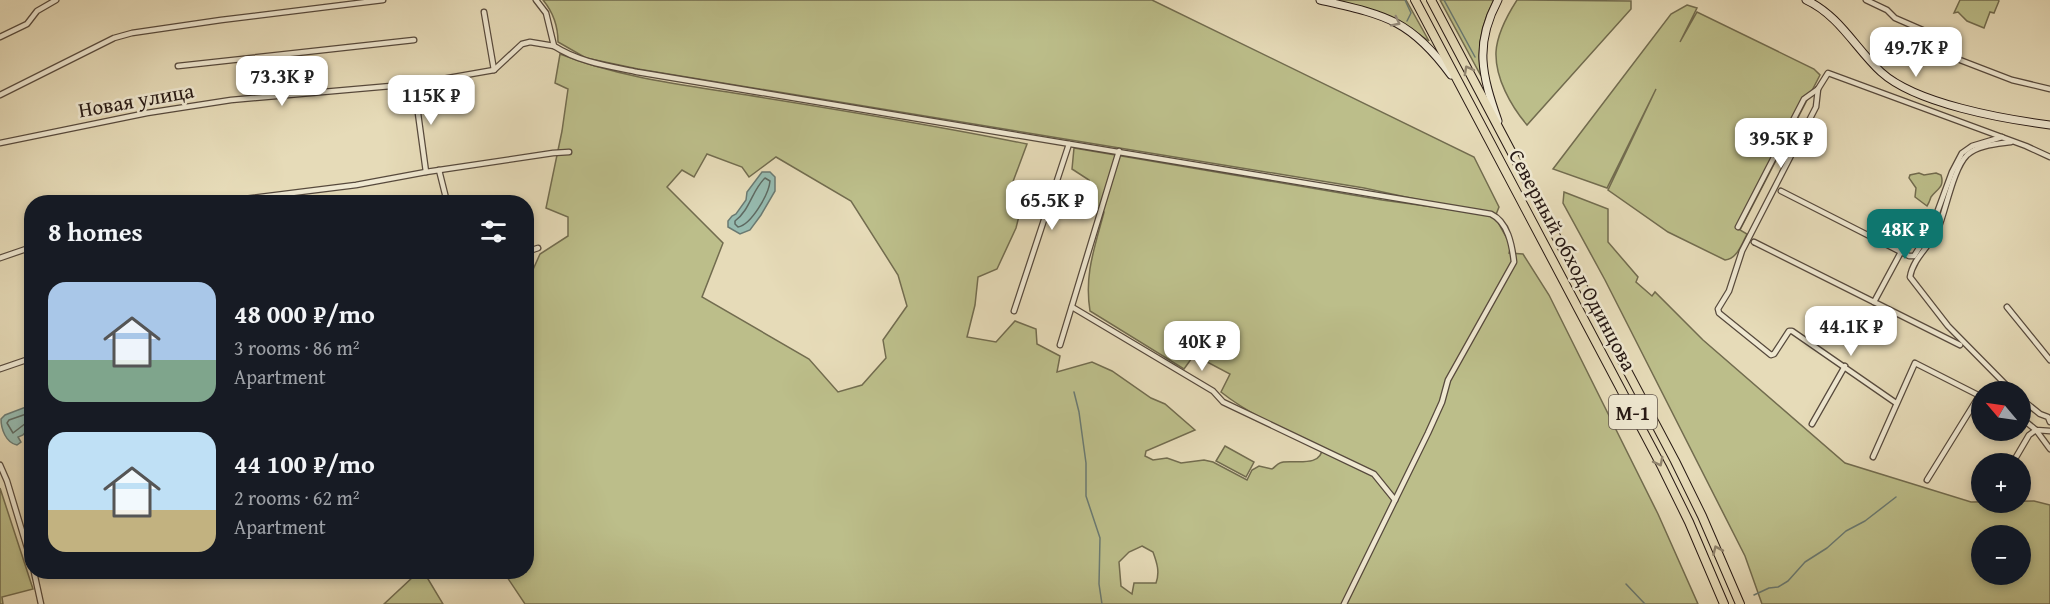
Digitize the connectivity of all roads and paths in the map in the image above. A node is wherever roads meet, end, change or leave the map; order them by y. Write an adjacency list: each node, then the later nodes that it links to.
1 (56, 0): 11 (street)
2 (383, 0): 20 (street)
3 (536, 0): 13 (street)
4 (1320, 0): 17 (street, one-way to 17)
5 (1414, 0): 17 (highway, Северный обход Одинцова / М-1)
6 (1431, 0): 23 (highway, Северный обход Одинцова / М-1, one-way to 6)
7 (1498, 0): 23 (street)
8 (1806, 0): 21 (street)
9 (1866, 0): 19 (street)
10 (484, 12): 15 (street)
11 (0, 37)
12 (414, 40): 14 (street)
13 (554, 46): 15 (street); 26 (street)
14 (178, 66)
15 (494, 70): 16 (street, Новая улица)
16 (414, 84): 25 (street, Новая улица); 31 (street)
17 (1462, 89): 72 (highway, Северный обход Одинцова / М-1, one-way to 72)
18 (1818, 89): 22 (street); 35 (street); 50 (street)
19 (2050, 89)
20 (0, 95)
21 (2050, 126)
22 (2002, 137): 24 (street); 40 (street)
23 (1505, 140): 73 (highway, Северный обход Одинцова / М-1, one-way to 23)
24 (2014, 142): 29 (street); 52 (street)
25 (0, 143)
26 (1069, 144): 27 (street); 45 (street)
27 (1119, 151): 43 (street); 67 (street)
28 (569, 152): 30 (street)
29 (2050, 157)
30 (439, 170): 31 (street); 34 (street)
31 (426, 172): 33 (street)
32 (1781, 191): 40 (street)
33 (276, 195)
34 (445, 195)
35 (1738, 227)
36 (1754, 242): 42 (street)
37 (538, 248): 38 (street)
38 (534, 249)
39 (24, 250): 41 (street)
40 (1901, 252): 42 (street)
41 (0, 258)
42 (1874, 302): 47 (street)
43 (1072, 307): 46 (street); 67 (street)
44 (2007, 308): 48 (street)
45 (1014, 311)
46 (1060, 345)
47 (1960, 345)
48 (2050, 360)
49 (24, 361): 51 (street)
50 (1845, 366): 54 (street); 58 (street)
51 (0, 369)
52 (2002, 381)
53 (1971, 391): 54 (street)
54 (1896, 403): 64 (street)
55 (2031, 407): 57 (street)
56 (1971, 410): 66 (street)
57 (2049, 418)
58 (1812, 424)
59 (2031, 426): 60 (street)
60 (2036, 430): 61 (street); 62 (street); 63 (street)
61 (2050, 431)
62 (2050, 448)
63 (2019, 453)
64 (1873, 457)
65 (0, 465): 68 (street)
66 (1927, 480)
67 (1395, 500): 71 (street)
68 (24, 537)
69 (36, 579): 70 (street)
70 (41, 604)
71 (1344, 604)
72 (1724, 604)
73 (1740, 604)

